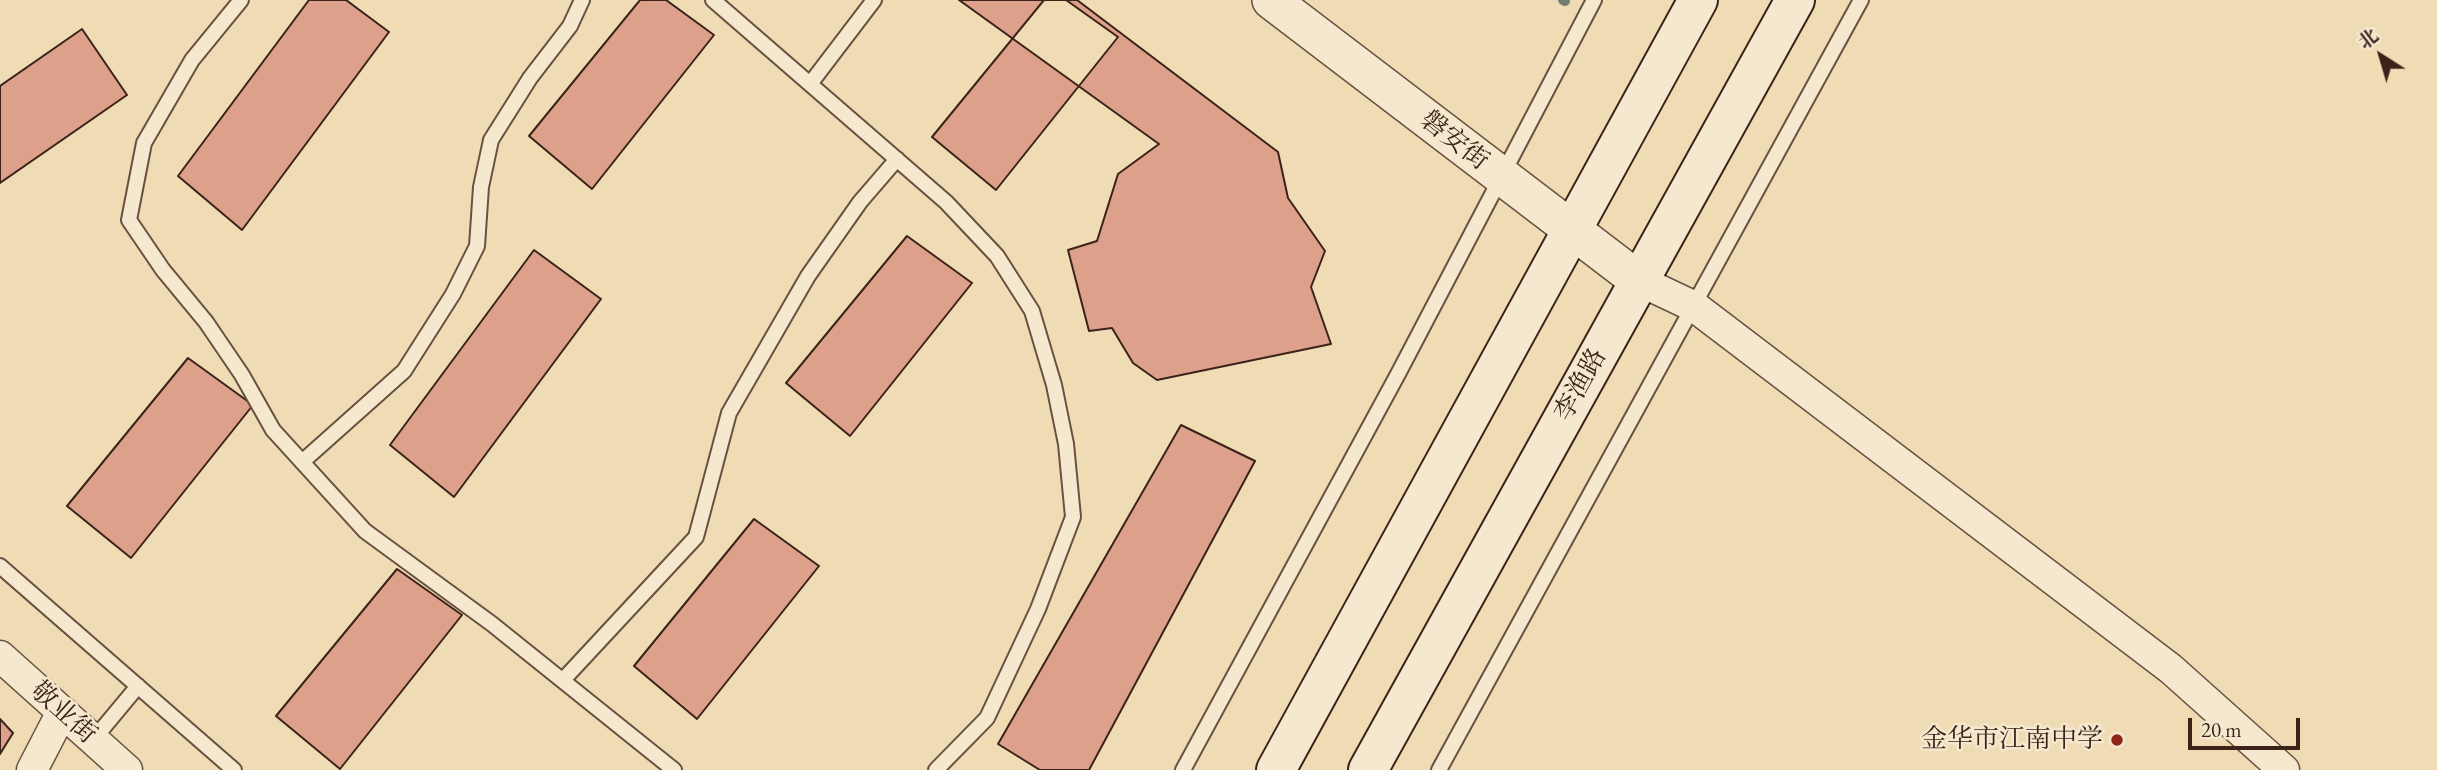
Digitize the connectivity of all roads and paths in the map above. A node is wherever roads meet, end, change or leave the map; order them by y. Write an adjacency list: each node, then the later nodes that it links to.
1 (241, 0): 16 (lane)
2 (582, 0): 16 (lane)
3 (713, 0): 10 (lane)
4 (874, 0): 10 (lane)
5 (1271, 0): 12 (street, 磐安街)
6 (1594, 0): 12 (lane)
7 (1698, 0): 13 (main road)
8 (1795, 0): 14 (main road, 李渔路)
9 (1861, 0): 15 (lane)
10 (810, 84): 11 (lane)
11 (897, 159): 19 (lane); 27 (lane)
12 (1501, 177): 13 (street, 磐安街); 28 (lane)
13 (1570, 230): 14 (street, 磐安街); 29 (main road)
14 (1638, 280): 15 (street); 30 (main road, 李渔路)
15 (1695, 307): 31 (lane); 32 (street)
16 (302, 462): 19 (lane)
17 (0, 566): 20 (lane)
18 (0, 656): 21 (street, 敬业街)
19 (563, 680): 26 (lane)
20 (138, 686): 22 (lane); 25 (lane)
21 (62, 712): 22 (street, 敬业街); 23 (street)
22 (93, 740): 24 (street, 敬业街)
23 (32, 770)
24 (127, 770)
25 (234, 770)
26 (674, 770)
27 (936, 770)
28 (1183, 770)
29 (1276, 770)
30 (1368, 770)
31 (1439, 770)
32 (2284, 770)

